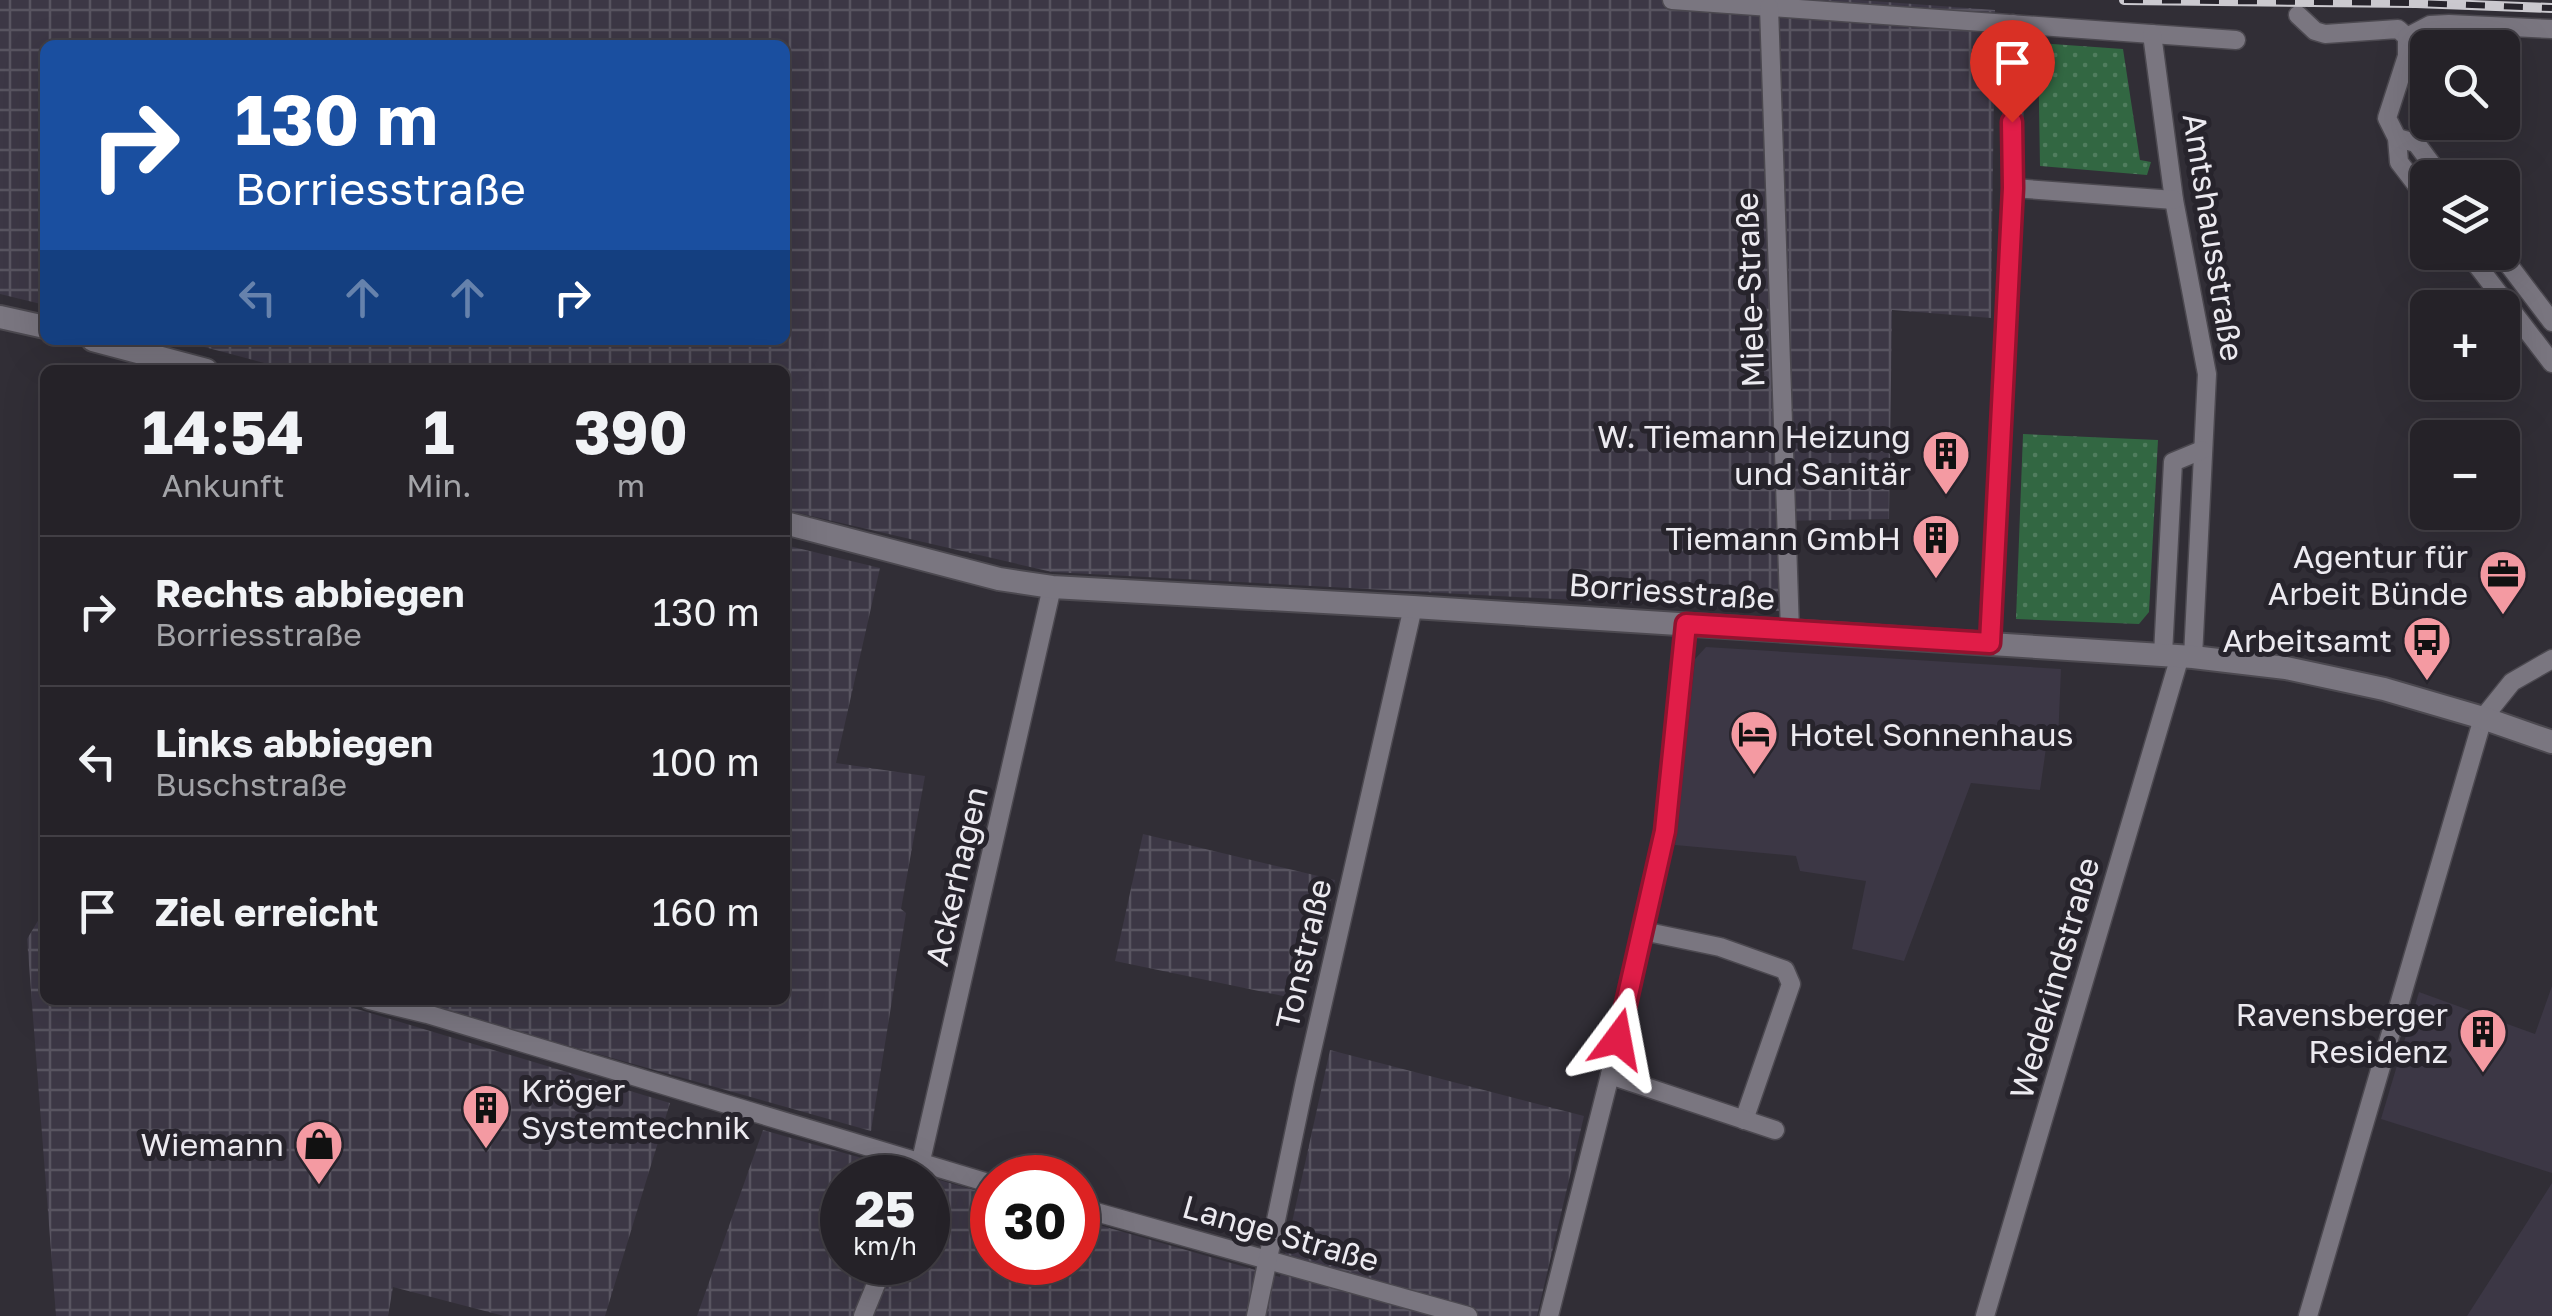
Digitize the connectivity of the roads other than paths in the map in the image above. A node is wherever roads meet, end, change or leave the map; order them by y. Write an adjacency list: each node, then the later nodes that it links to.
1 (1672, 0): 2 (street)
2 (1769, 8): 4 (street); 27 (street, Miele-Straße)
3 (2298, 15): 7 (street)
4 (2012, 24): 6 (street); 12 (street)
5 (2552, 29): 7 (street)
6 (2152, 34): 8 (street); 13 (street, Amtshausstraße)
7 (2407, 37): 9 (street)
8 (2236, 40)
9 (2396, 138): 10 (street); 11 (street)
10 (2428, 160)
11 (2410, 176)
12 (2013, 188): 13 (street); 28 (street)
13 (2174, 200): 22 (street, Amtshausstraße)
14 (2481, 270): 20 (street)
15 (2513, 270): 17 (street)
16 (0, 317): 18 (main road)
17 (2552, 322)
18 (40, 326)
19 (112, 345): 21 (main road)
20 (2552, 364)
21 (187, 365)
22 (2202, 450): 29 (street, Amtshausstraße); 29 (street)
23 (790, 524): 24 (main road, Borriesstraße)
24 (1052, 587): 25 (main road, Borriesstraße); 39 (street, Ackerhagen)
25 (1413, 606): 26 (main road, Borriesstraße); 41 (street, Tonstraße)
26 (1686, 624): 27 (main road, Borriesstraße); 33 (street)
27 (1790, 631): 28 (main road, Borriesstraße)
28 (1990, 643): 29 (main road, Borriesstraße)
29 (2179, 656): 31 (main road, Borriesstraße); 47 (street, Wedekindstraße)
30 (2552, 659): 31 (street)
31 (2483, 718): 32 (main road, Borriesstraße); 48 (street)
32 (2552, 742)
33 (1643, 931): 35 (street); 36 (street)
34 (429, 1007): 38 (street)
35 (1610, 1075): 36 (street); 46 (street)
36 (1744, 1120): 37 (street)
37 (1775, 1130)
38 (871, 1155)
39 (923, 1155)
40 (1100, 1214): 41 (street, Lange Straße)
41 (1266, 1260): 44 (street, Tonstraße); 45 (street, Lange Straße)
42 (876, 1285): 43 (street)
43 (863, 1316)
44 (1256, 1316)
45 (1468, 1316)
46 (1549, 1316)
47 (1985, 1316)
48 (2308, 1316)

